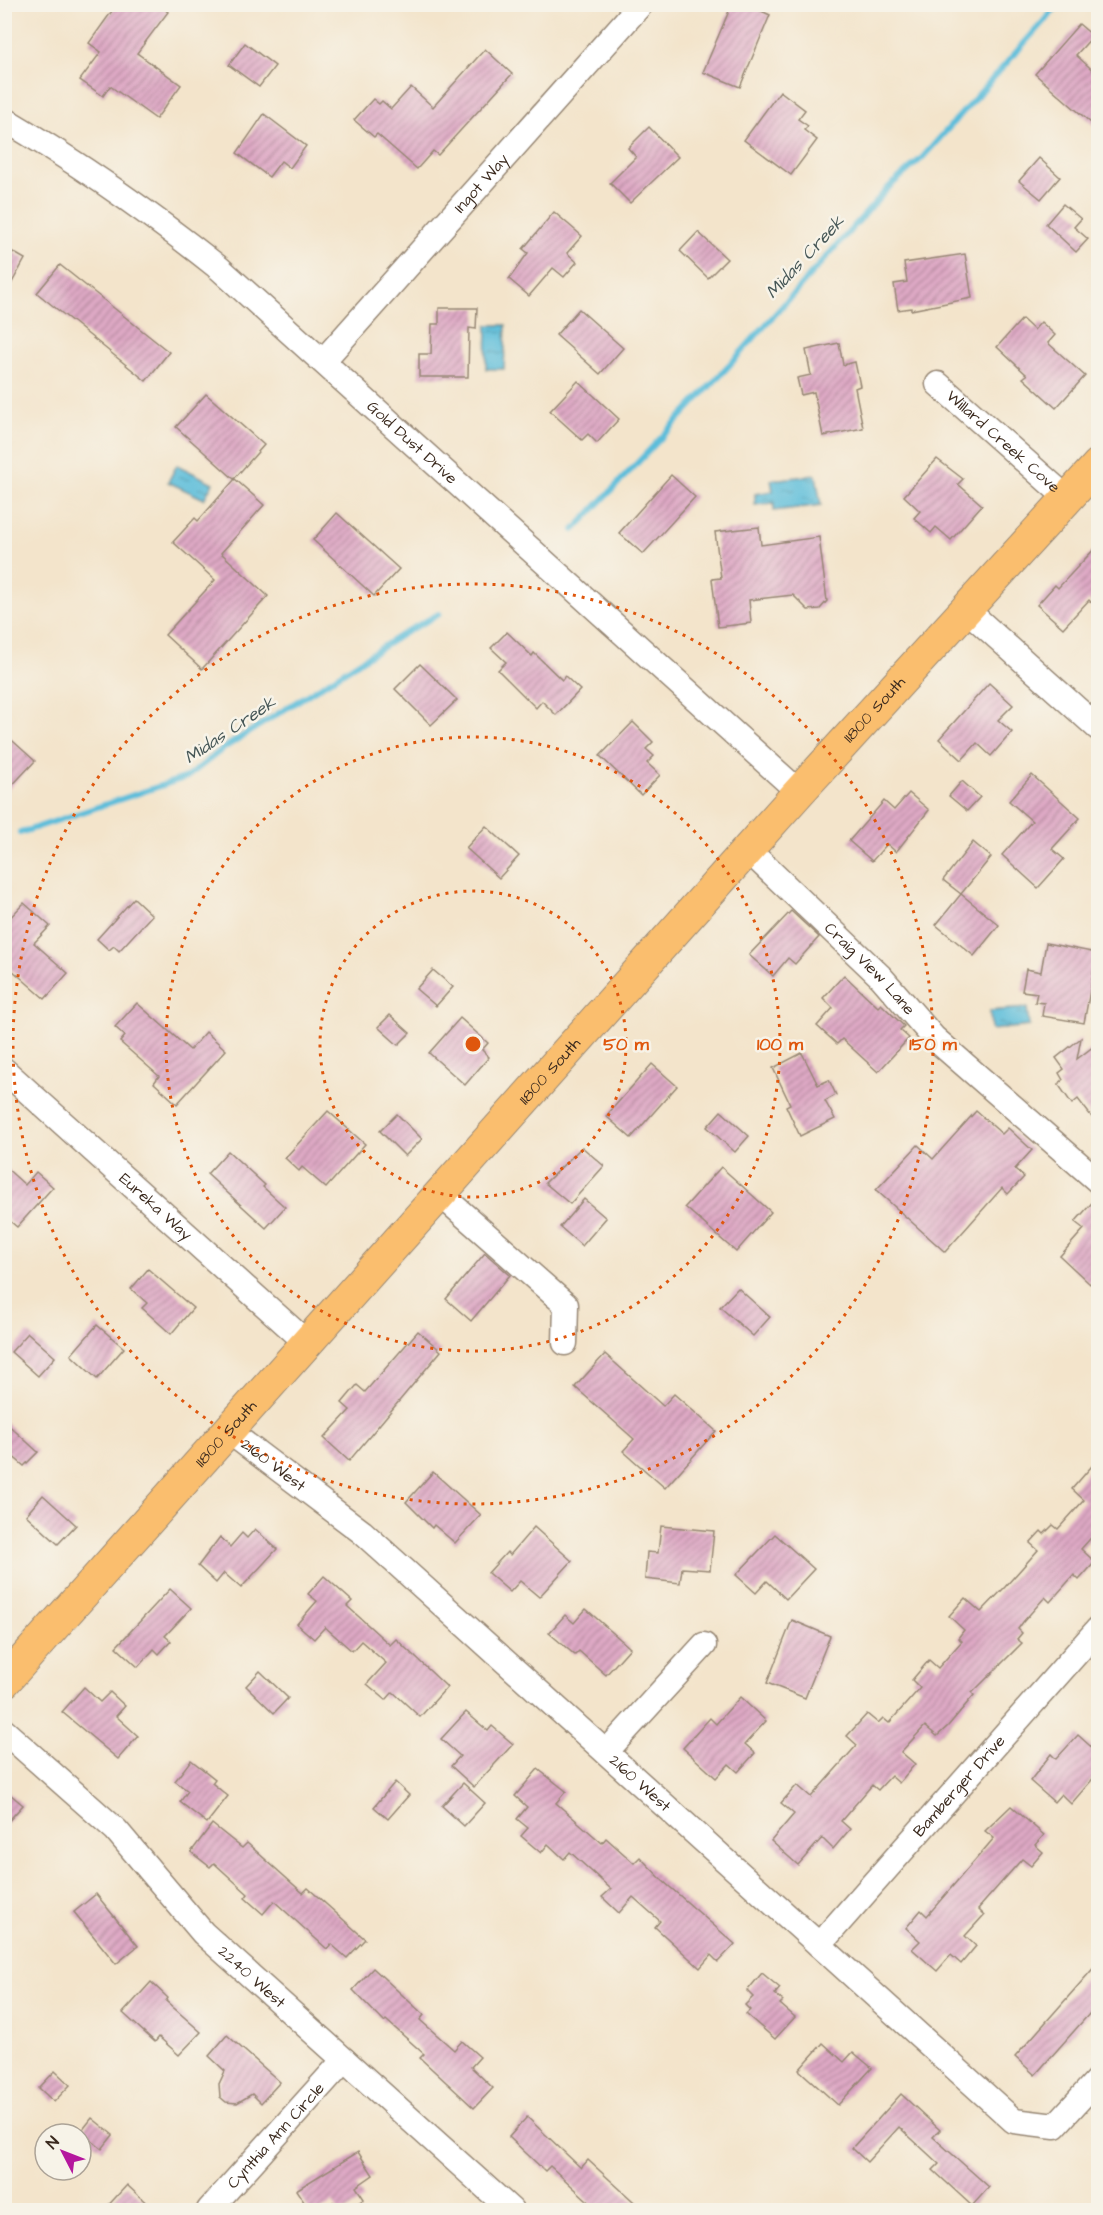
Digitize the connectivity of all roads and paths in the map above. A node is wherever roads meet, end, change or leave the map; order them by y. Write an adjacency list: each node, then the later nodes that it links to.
1 (641, 4): 3 (street, Ingot Way)
2 (4, 119): 3 (street, Gold Dust Drive)
3 (323, 361): 9 (street, Gold Dust Drive)
4 (938, 384): 6 (street, Willard Creek Cove)
5 (1098, 465): 6 (main road, 11800 South)
6 (1068, 499): 7 (main road, 11800 South)
7 (968, 611): 8 (street); 9 (main road, 11800 South)
8 (1098, 728)
9 (800, 792): 10 (main road, 11800 South)
10 (748, 850): 12 (street, Craig View Lane); 13 (main road, 11800 South)
11 (4, 1070): 14 (street, Eureka Way)
12 (1098, 1181)
13 (440, 1194): 14 (main road, 11800 South); 15 (street)
14 (307, 1343): 16 (main road, 11800 South)
15 (565, 1343)
16 (227, 1430): 19 (main road, 11800 South); 21 (street, 2160 West)
17 (1098, 1629): 22 (street, Bamberger Drive)
18 (704, 1645): 21 (street)
19 (4, 1682)
20 (4, 1731): 23 (street, 2240 West)
21 (606, 1752): 22 (street, 2160 West)
22 (819, 1945): 24 (street, 2160 West)
23 (345, 2060): 25 (street, Cynthia Ann Circle); 26 (street, 2240 West)
24 (1098, 2079)
25 (209, 2211)
26 (511, 2211)

